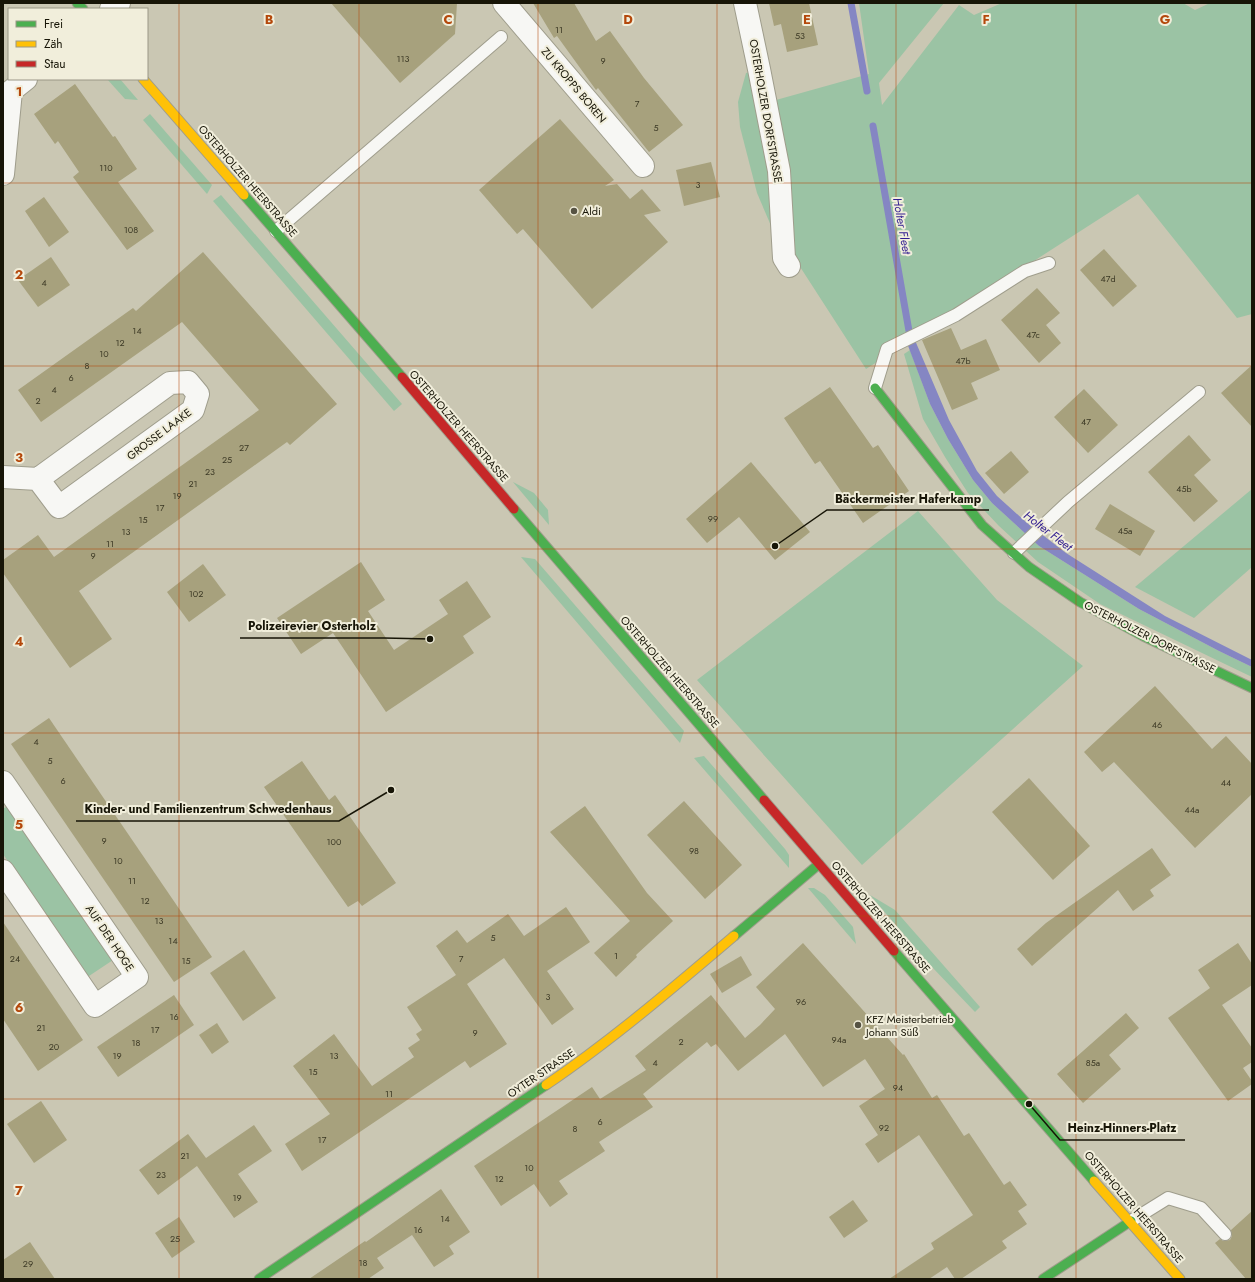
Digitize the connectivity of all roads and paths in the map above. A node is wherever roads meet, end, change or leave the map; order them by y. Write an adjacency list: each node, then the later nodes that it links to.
1 (504, 3): 6 (street, ZU KROPPS BOREN)
2 (745, 3): 10 (street, OSTERHOLZER DORFSTRASSE)
3 (501, 37): 8 (lane)
4 (25, 80): 7 (street)
5 (144, 80): 8 (main road, OSTERHOLZER HEERSTRASSE)
6 (643, 166)
7 (3, 174)
8 (276, 231): 18 (main road, OSTERHOLZER HEERSTRASSE)
9 (1050, 263): 11 (lane)
10 (789, 266)
11 (875, 388): 15 (main road, OSTERHOLZER DORFSTRASSE)
12 (1199, 392): 15 (lane)
13 (3, 477): 14 (street)
14 (38, 479): 14 (street, GROSSE LAAKE)
15 (1014, 553): 16 (main road, OSTERHOLZER DORFSTRASSE)
16 (1252, 688)
17 (3, 782): 19 (street, AUF DER HOGE)
18 (819, 864): 20 (main road, OSTERHOLZER HEERSTRASSE); 23 (main road, OYTER STRASSE)
19 (3, 871)
20 (1131, 1221): 21 (lane); 22 (main road); 24 (main road, OSTERHOLZER HEERSTRASSE)
21 (1225, 1234)
22 (1050, 1277)
23 (259, 1279)
24 (1180, 1279)

